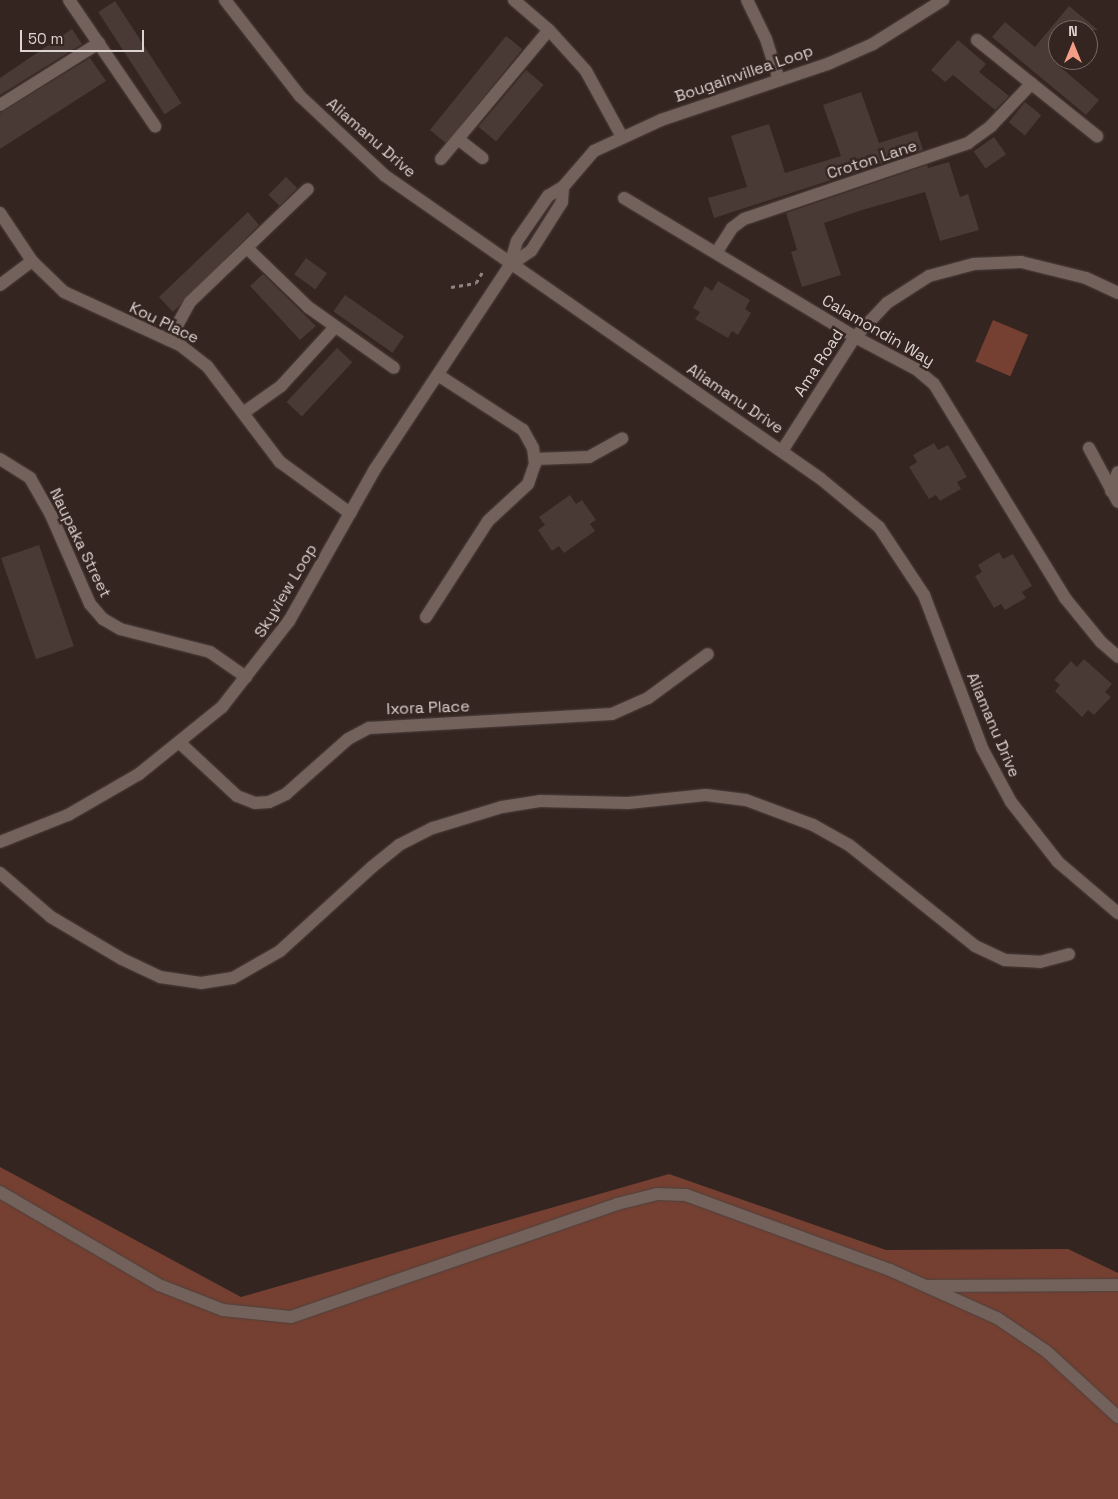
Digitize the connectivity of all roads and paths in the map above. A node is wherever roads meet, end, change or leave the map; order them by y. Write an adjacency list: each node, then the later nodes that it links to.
1 (70, 0): 8 (street)
2 (225, 0): 24 (street, Aliamanu Drive)
3 (514, 0): 6 (street)
4 (747, 0): 9 (street)
5 (943, 0): 9 (street, Bougainvillea Loop)
6 (549, 30): 13 (street); 15 (street)
7 (978, 40): 10 (street)
8 (98, 42): 11 (street); 12 (street)
9 (779, 80): 13 (street, Bougainvillea Loop)
10 (1032, 83): 14 (street); 22 (street, Croton Lane)
11 (0, 105)
12 (155, 126)
13 (621, 135): 24 (street, Bougainvillea Loop)
14 (1097, 136)
15 (458, 139): 16 (street); 17 (street)
16 (482, 158)
17 (441, 159)
18 (308, 190): 21 (street)
19 (624, 198): 22 (street, Calamondin Way)
20 (0, 213): 23 (street, Kou Place)
21 (247, 248): 29 (street); 31 (street)
22 (716, 253): 30 (street, Calamondin Way)
23 (32, 261): 26 (street); 31 (street, Kou Place)
24 (510, 265): 33 (street, Skyview Loop); 37 (street, Aliamanu Drive)
25 (483, 271): 27 (path)
26 (0, 285)
27 (451, 287)
28 (1118, 293): 30 (street, Ama Road)
29 (336, 327): 32 (street); 34 (street)
30 (855, 337): 37 (street, Ama Road); 46 (street, Calamondin Way)
31 (169, 340): 34 (street, Kou Place)
32 (394, 368)
33 (438, 375): 38 (street); 43 (street, Skyview Loop)
34 (243, 414): 43 (street, Kou Place)
35 (622, 439): 38 (street)
36 (1089, 448): 41 (street)
37 (782, 451): 51 (street, Aliamanu Drive)
38 (535, 458): 44 (street)
39 (0, 459): 47 (street, Naupaka Street)
40 (1118, 472): 41 (street)
41 (1111, 490): 42 (street)
42 (1118, 502)
43 (350, 514): 47 (street, Skyview Loop)
44 (426, 617)
45 (708, 654): 48 (street, Ixora Place)
46 (1118, 657)
47 (246, 677): 48 (street, Skyview Loop)
48 (180, 743): 49 (street, Skyview Loop)
49 (0, 842)
50 (0, 873): 52 (street)
51 (1118, 913)
52 (1069, 954)
53 (0, 1192): 55 (street)
54 (1118, 1285): 55 (street)
55 (926, 1286): 56 (street)
56 (1118, 1417)

